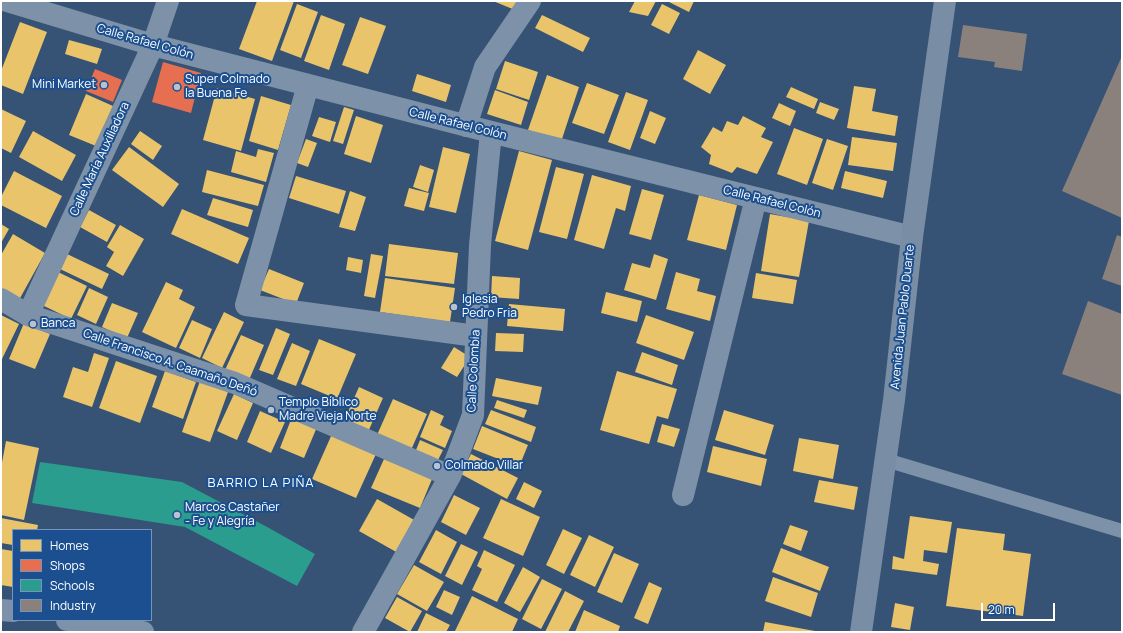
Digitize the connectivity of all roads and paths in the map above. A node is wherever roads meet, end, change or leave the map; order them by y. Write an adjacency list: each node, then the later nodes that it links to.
1 (7, 1): 5 (street, Calle Rafael Colón)
2 (168, 1): 5 (street, Calle María Auxiliadora)
3 (530, 1): 7 (street)
4 (945, 1): 10 (main road, Avenida Juan Pablo Duarte)
5 (153, 45): 6 (street, Calle Rafael Colón); 12 (street, Calle María Auxiliadora)
6 (308, 85): 7 (street, Calle Rafael Colón); 13 (street)
7 (466, 126): 8 (street, Calle Rafael Colón)
8 (491, 132): 9 (street, Calle Rafael Colón); 13 (street, Calle Colombia)
9 (756, 198): 10 (street, Calle Rafael Colón); 16 (street)
10 (912, 236): 14 (main road, Avenida Juan Pablo Duarte)
11 (1, 299): 12 (street, Calle Francisco A. Caamaño Deñó)
12 (28, 315): 15 (street, Calle Francisco A. Caamaño Deñó)
13 (476, 336): 15 (street, Calle Colombia)
14 (886, 460): 17 (lane); 23 (main road, Avenida Juan Pablo Duarte)
15 (450, 476): 22 (street, Calle Colombia)
16 (683, 496)
17 (1122, 531)
18 (1, 610): 19 (street)
19 (12, 611)
20 (77, 621): 21 (street)
21 (138, 628)
22 (362, 632)
23 (861, 632)

